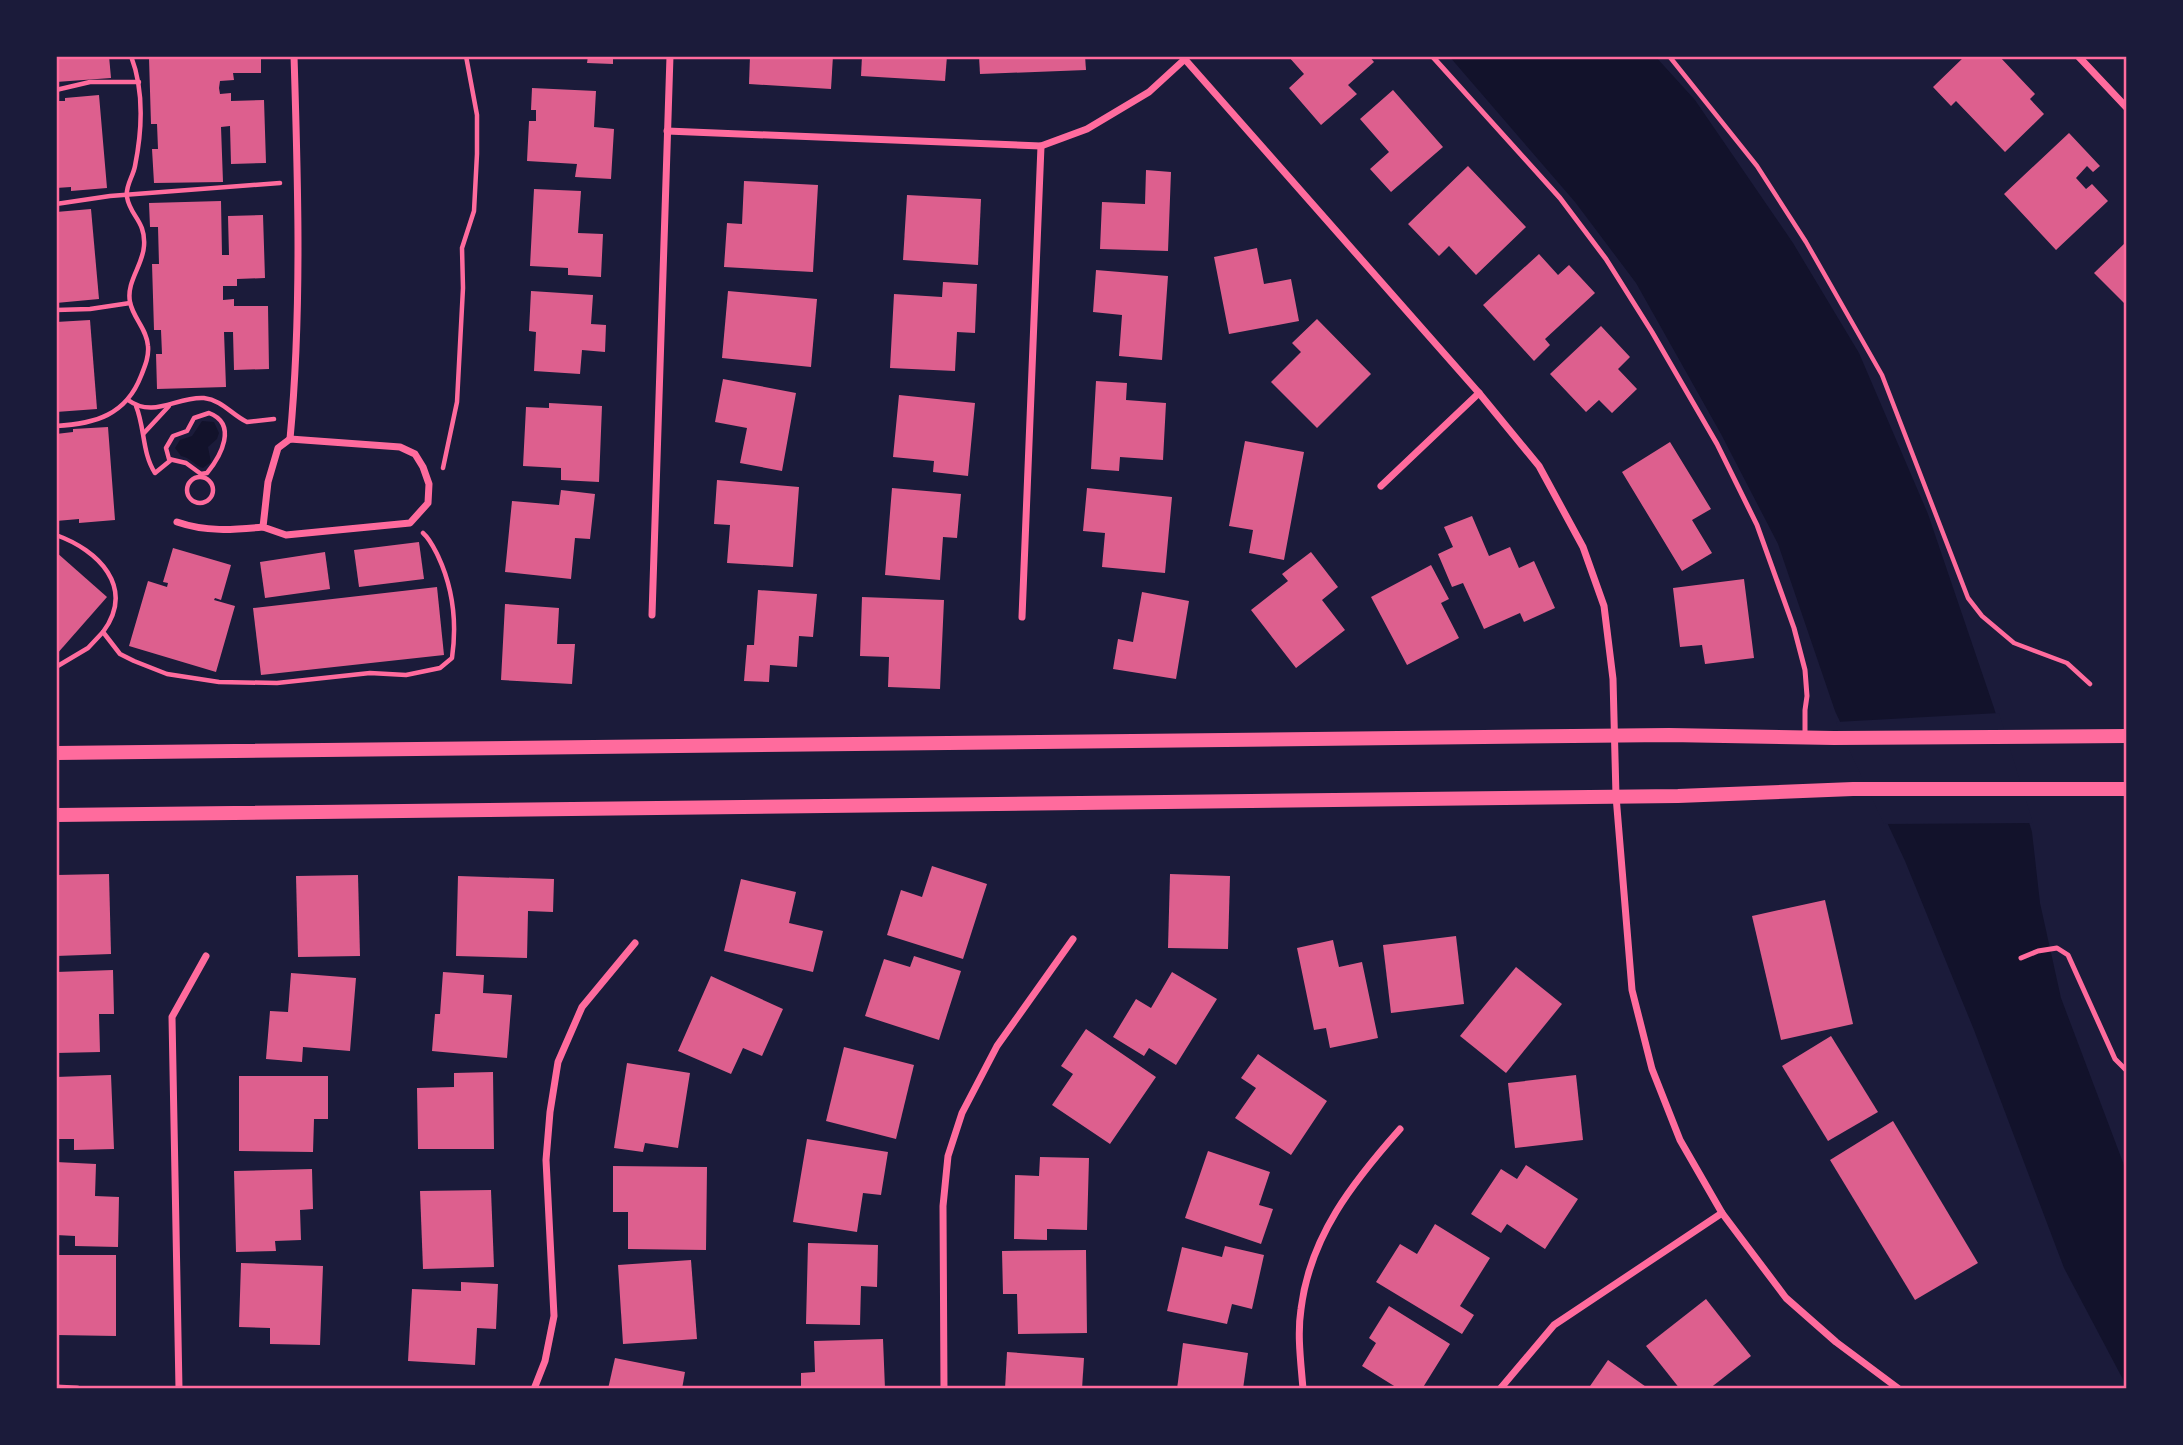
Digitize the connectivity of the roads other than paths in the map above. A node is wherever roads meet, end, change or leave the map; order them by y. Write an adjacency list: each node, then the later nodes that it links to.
1 (295, 56): 10 (street)
2 (670, 56): 7 (street)
3 (1433, 56): 17 (lane)
4 (2078, 56): 6 (street)
5 (1184, 58): 8 (street); 9 (street)
6 (2127, 108)
7 (667, 131): 8 (street); 14 (street)
8 (1041, 146): 15 (street)
9 (1479, 393): 11 (street); 16 (street)
10 (290, 439): 13 (street); 13 (street)
11 (1381, 486)
12 (177, 522): 13 (street)
13 (263, 527)
14 (652, 615)
15 (1023, 617)
16 (1614, 735): 17 (main road); 19 (main road); 21 (street)
17 (1805, 736): 18 (main road)
18 (2127, 736)
19 (56, 753)
20 (2127, 789): 21 (main road)
21 (1616, 796): 22 (main road); 29 (street)
22 (56, 815)
23 (1073, 939): 34 (street)
24 (635, 943): 33 (street)
25 (206, 956): 32 (street)
26 (2021, 958): 27 (lane)
27 (2127, 1071)
28 (1400, 1129): 35 (street)
29 (1721, 1213): 36 (street); 37 (street)
30 (56, 1388): 31 (street)
31 (77, 1389)
32 (179, 1389)
33 (534, 1389)
34 (944, 1389)
35 (1303, 1389)
36 (1500, 1389)
37 (1899, 1389)

